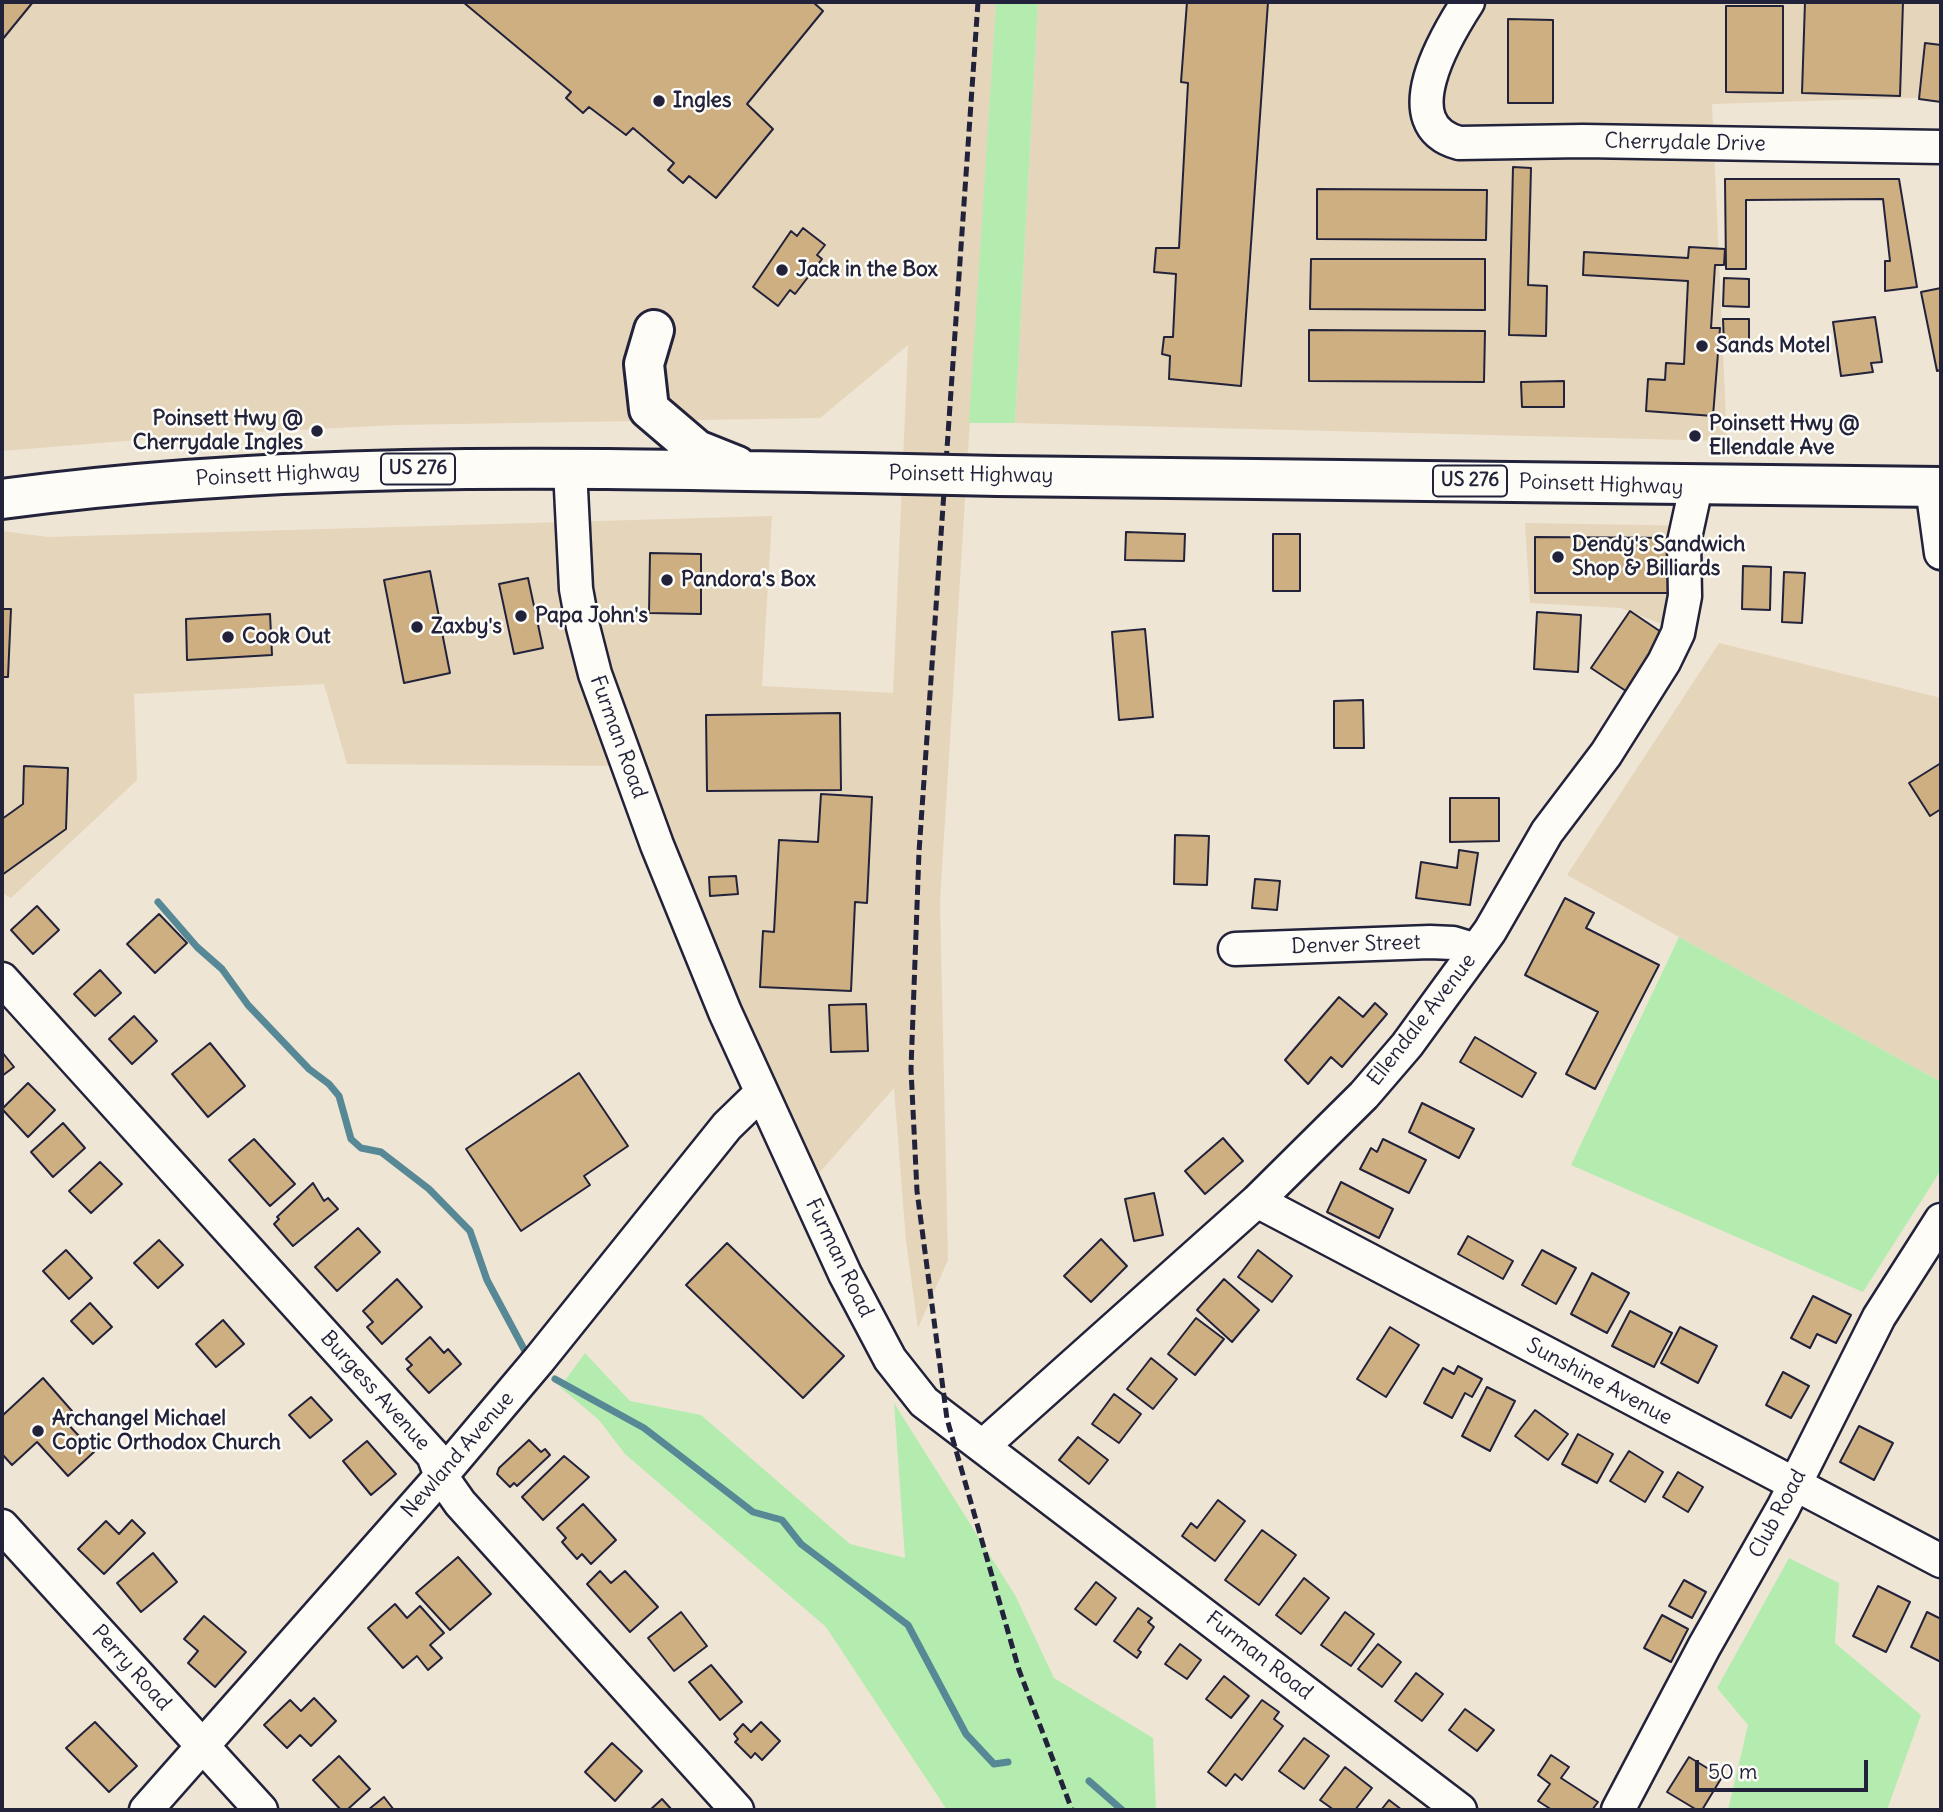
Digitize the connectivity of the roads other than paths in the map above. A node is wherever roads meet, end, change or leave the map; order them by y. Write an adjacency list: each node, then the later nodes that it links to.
1 (1468, 2): 2 (street, Cherrydale Drive)
2 (1941, 147)
3 (654, 330): 5 (highway)
4 (570, 468): 5 (highway, Poinsett Highway / US 276); 8 (highway, Poinsett Highway / US 276); 13 (street, Furman Road)
5 (752, 471): 7 (highway, Poinsett Highway / US 276, bridge)
6 (1937, 487): 7 (highway, Poinsett Highway / US 276); 9 (street)
7 (1696, 488): 11 (street, Ellendale Avenue)
8 (2, 499)
9 (1941, 553)
10 (1235, 950): 11 (street, Denver Street)
11 (1476, 950): 14 (street, Ellendale Avenue)
12 (2, 979): 17 (street, Burgess Avenue)
13 (761, 1093): 16 (street, Furman Road); 17 (street, Newland Avenue)
14 (1257, 1201): 16 (street, Ellendale Avenue); 18 (street, Sunshine Avenue)
15 (1941, 1220): 18 (street, Club Road)
16 (984, 1445): 25 (street, Furman Road)
17 (441, 1476): 21 (street, Newland Avenue); 24 (street, Burgess Avenue)
18 (1794, 1484): 20 (street, Sunshine Avenue); 26 (street, Club Road)
19 (2, 1526): 21 (street, Perry Road)
20 (1941, 1561)
21 (202, 1745): 22 (street, Newland Avenue); 23 (street, Perry Road)
22 (146, 1810)
23 (261, 1810)
24 (737, 1810)
25 (1460, 1810)
26 (1618, 1810)

